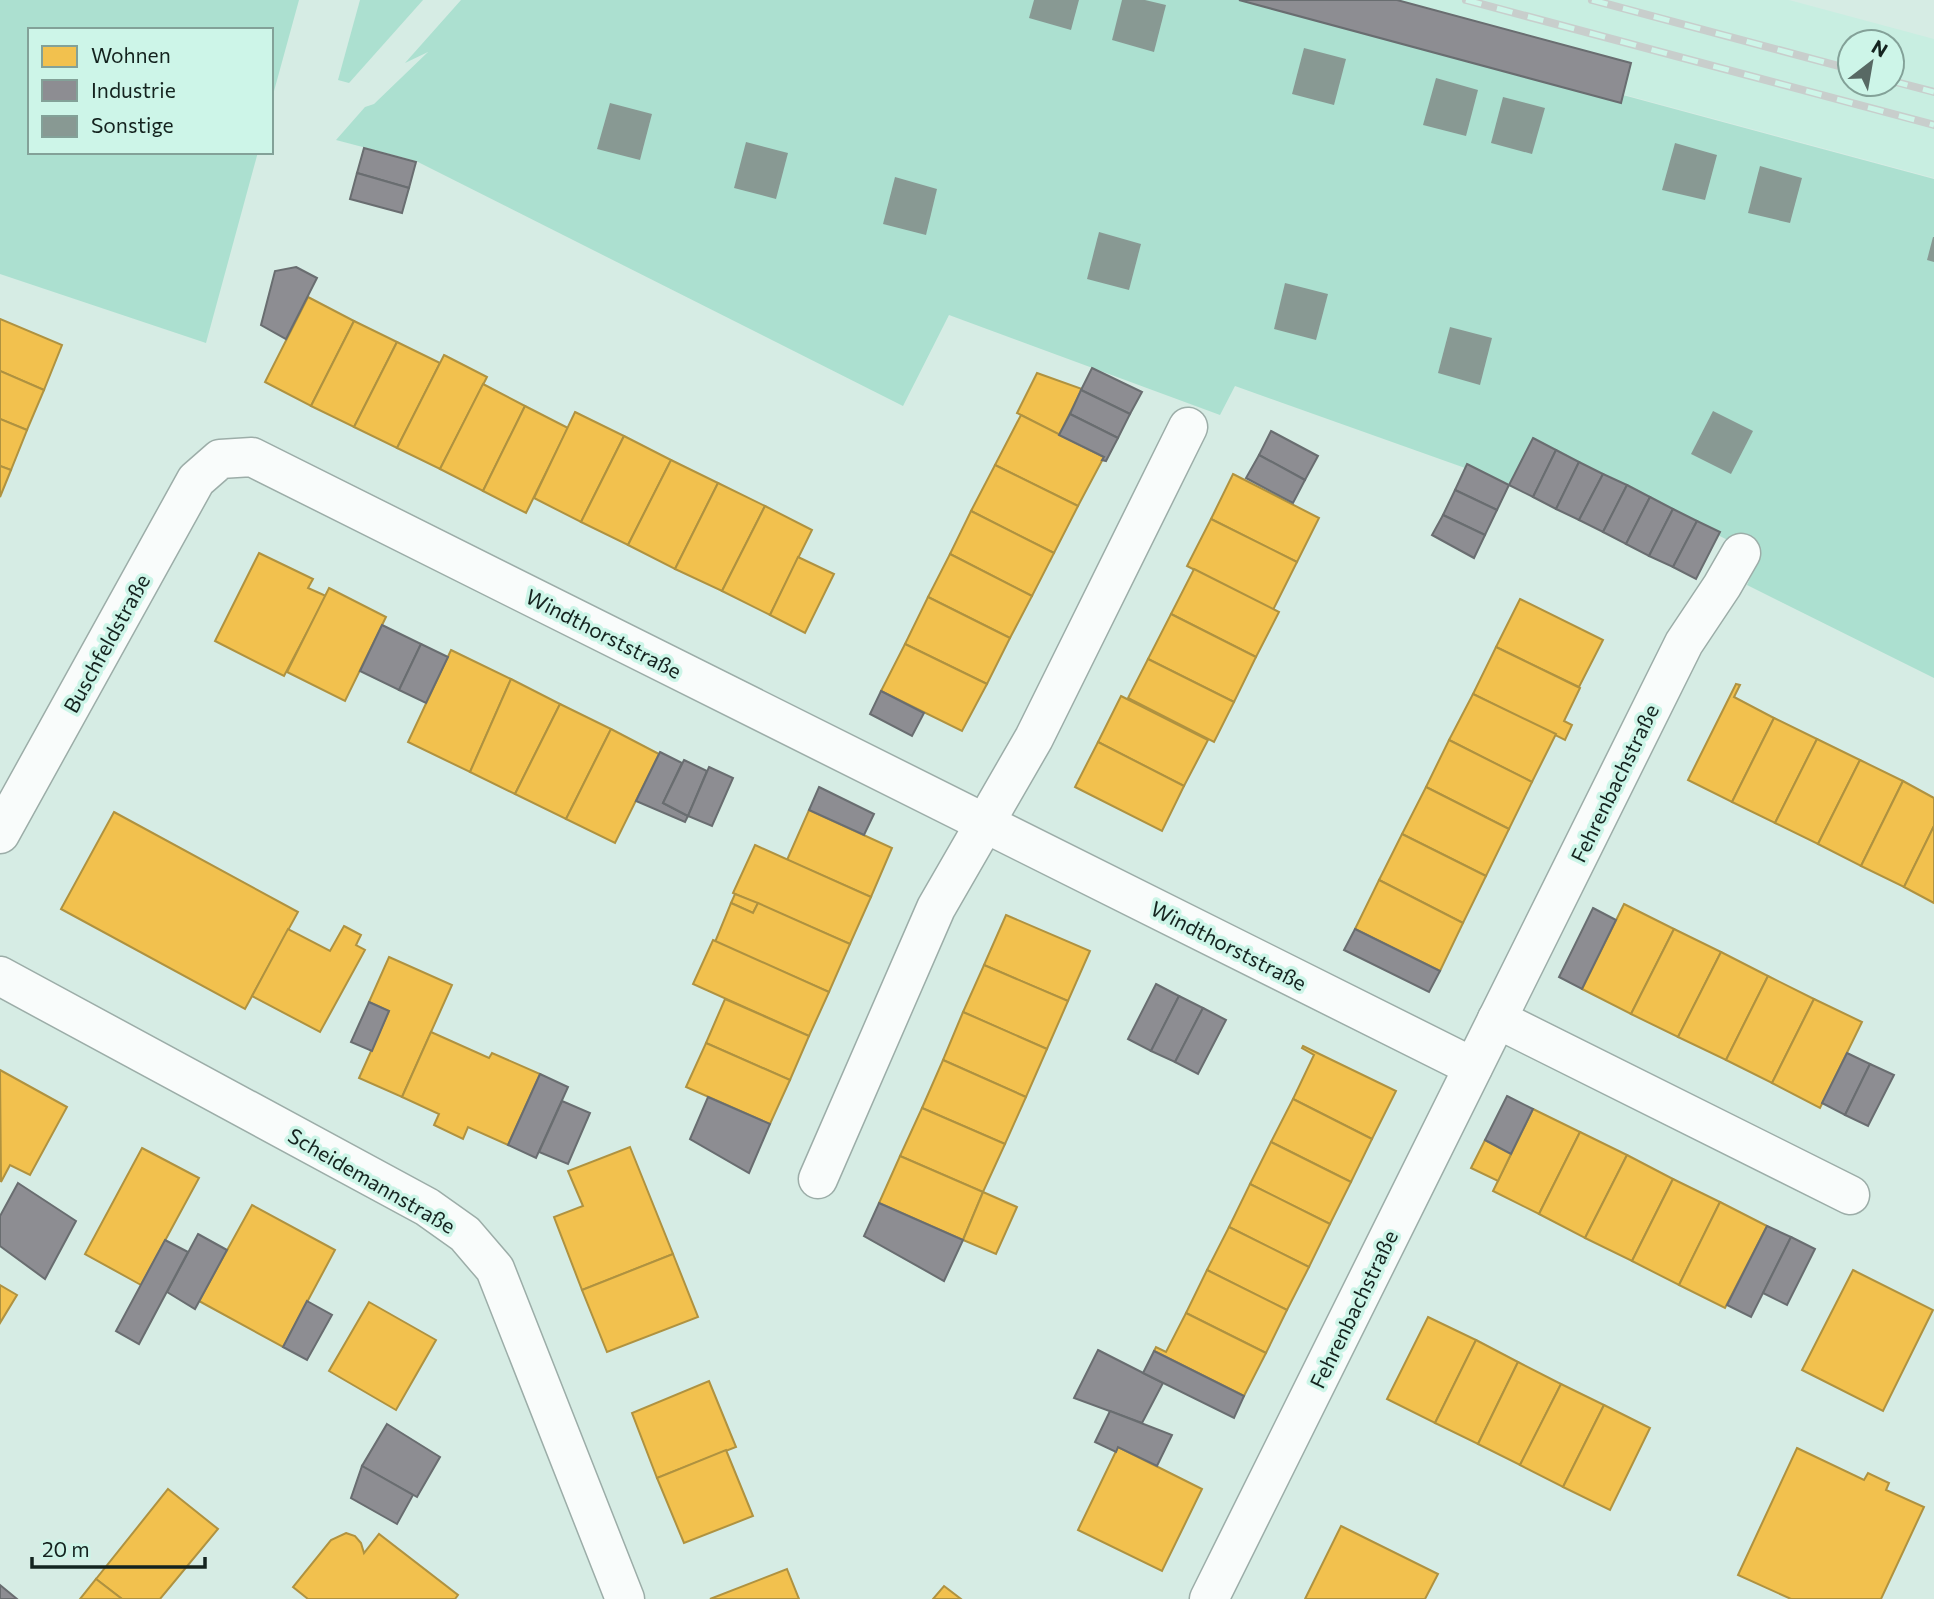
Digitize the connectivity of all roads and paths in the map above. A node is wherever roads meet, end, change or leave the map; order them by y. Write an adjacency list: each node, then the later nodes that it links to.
1 (1188, 427): 4 (street)
2 (220, 459): 4 (street, Windthorststraße); 5 (street, Buschfeldstraße)
3 (1741, 553): 7 (street, Fehrenbachstraße)
4 (985, 823): 8 (street, Windthorststraße); 9 (street)
5 (0, 834)
6 (0, 976): 11 (street, Scheidemannstraße)
7 (1497, 1019): 8 (street, Fehrenbachstraße); 10 (street)
8 (1473, 1067): 12 (street, Fehrenbachstraße)
9 (818, 1179)
10 (1850, 1195)
11 (625, 1599)
12 (1209, 1599)

